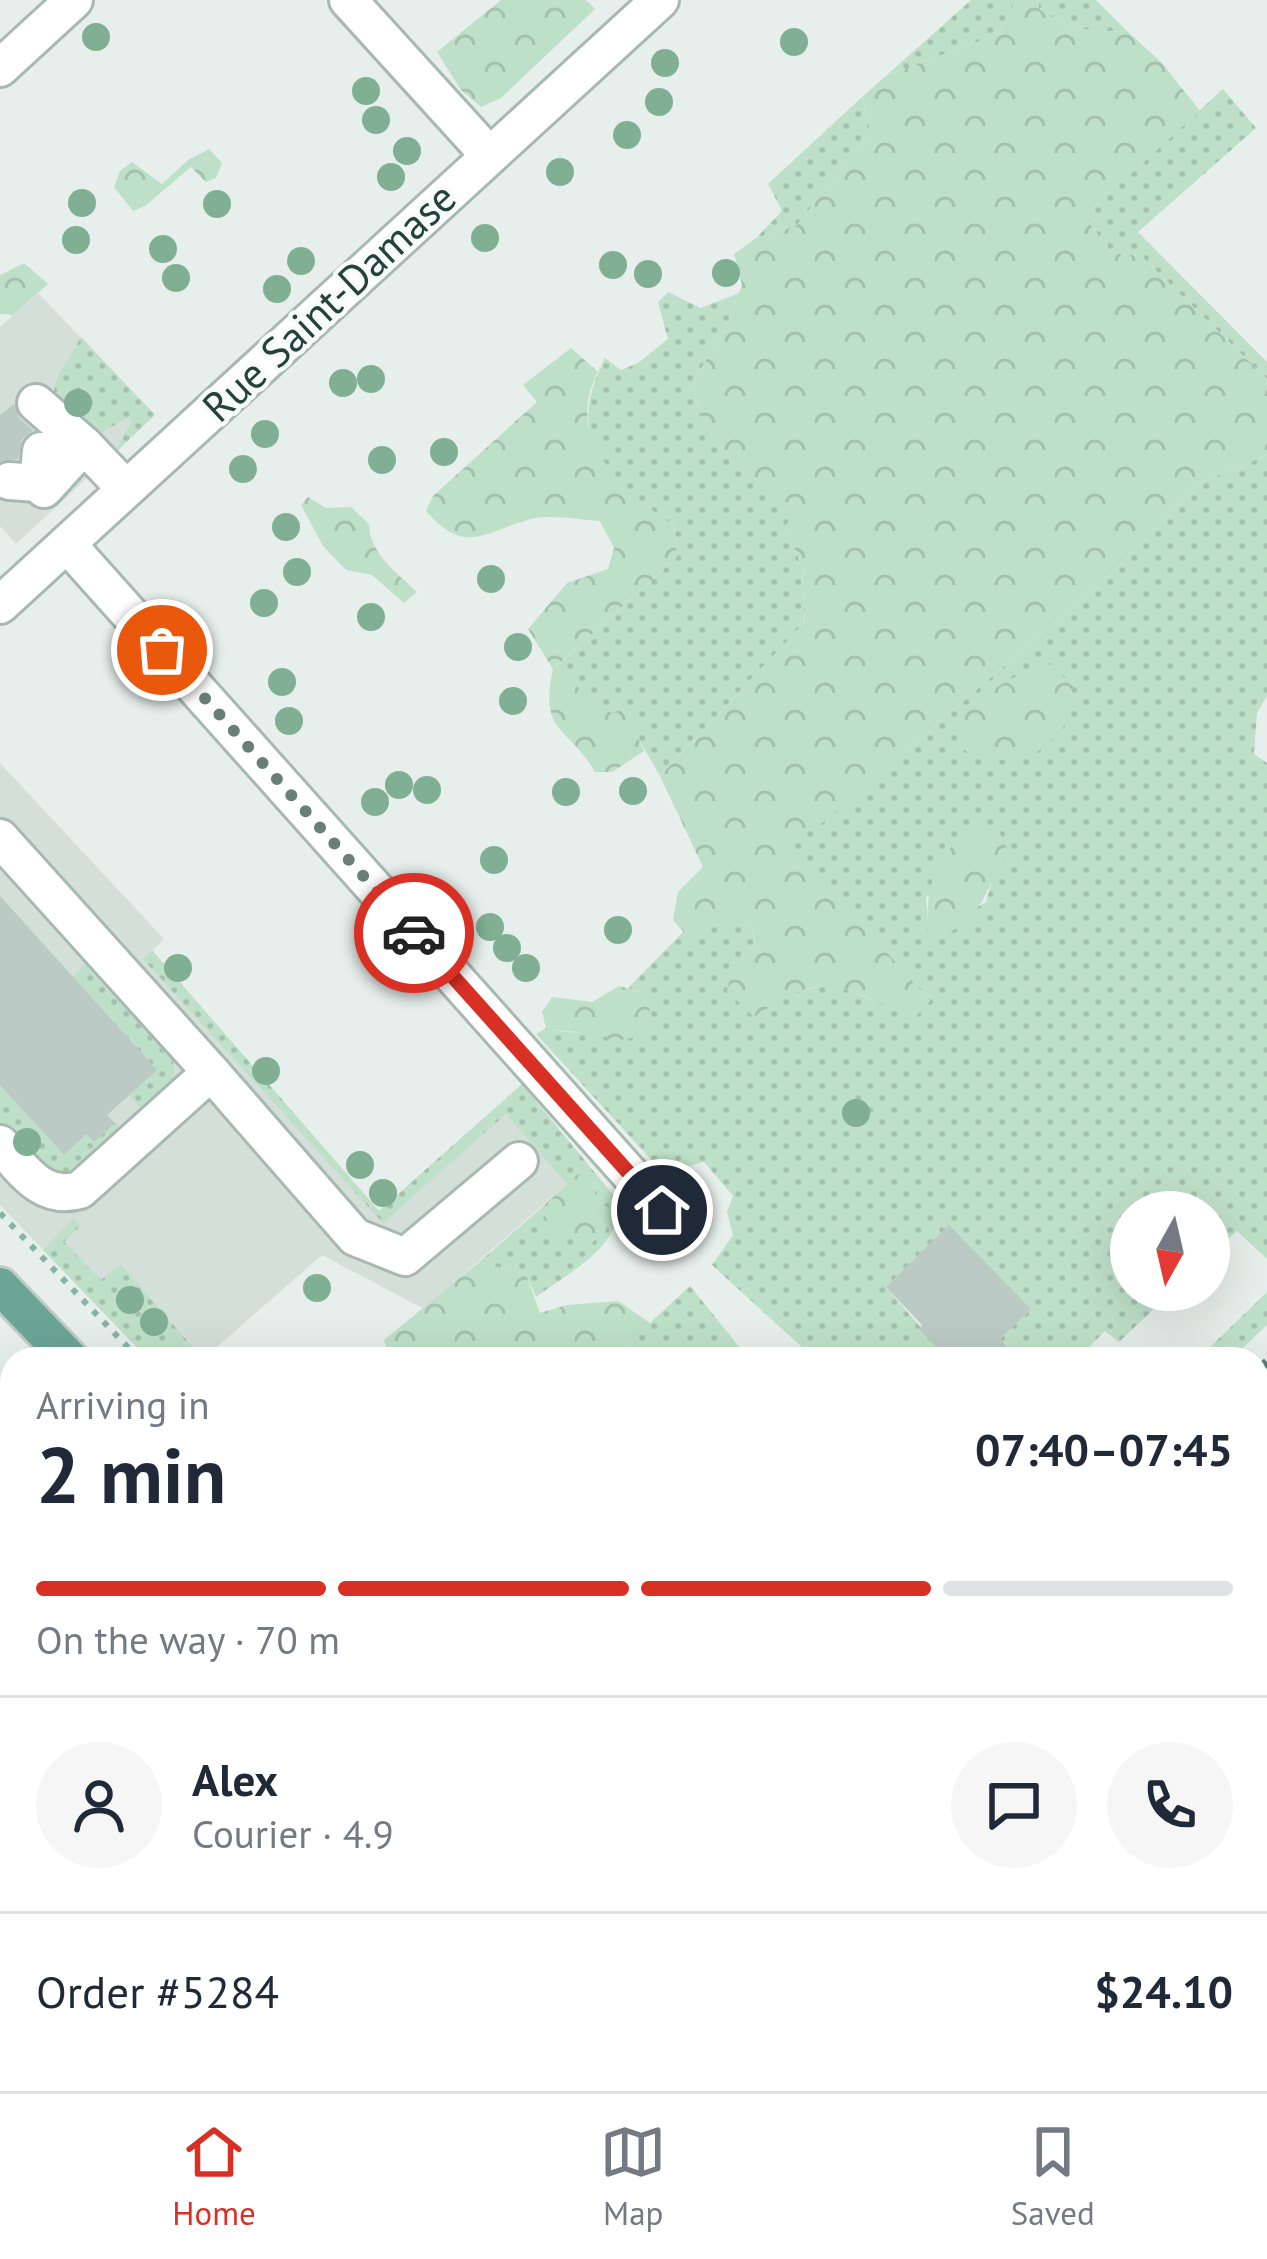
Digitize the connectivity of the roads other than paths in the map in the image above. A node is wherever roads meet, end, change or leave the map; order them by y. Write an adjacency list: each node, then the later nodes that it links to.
1 (74, 0): 4 (street)
2 (347, 0): 5 (street)
3 (660, 0): 5 (street, Rue Saint-Damase)
4 (0, 68)
5 (489, 155): 8 (street, Rue Saint-Damase)
6 (36, 403): 7 (street)
7 (84, 445): 8 (street); 9 (street)
8 (126, 489): 9 (street, Rue Saint-Damase)
9 (75, 536): 10 (street, Rue Saint-Damase); 15 (street)
10 (0, 605)
11 (0, 838): 12 (street)
12 (211, 1072): 13 (street); 14 (street)
13 (0, 1144)
14 (519, 1162)
15 (662, 1210)
16 (0, 1286): 17 (main road)
17 (58, 1347)

